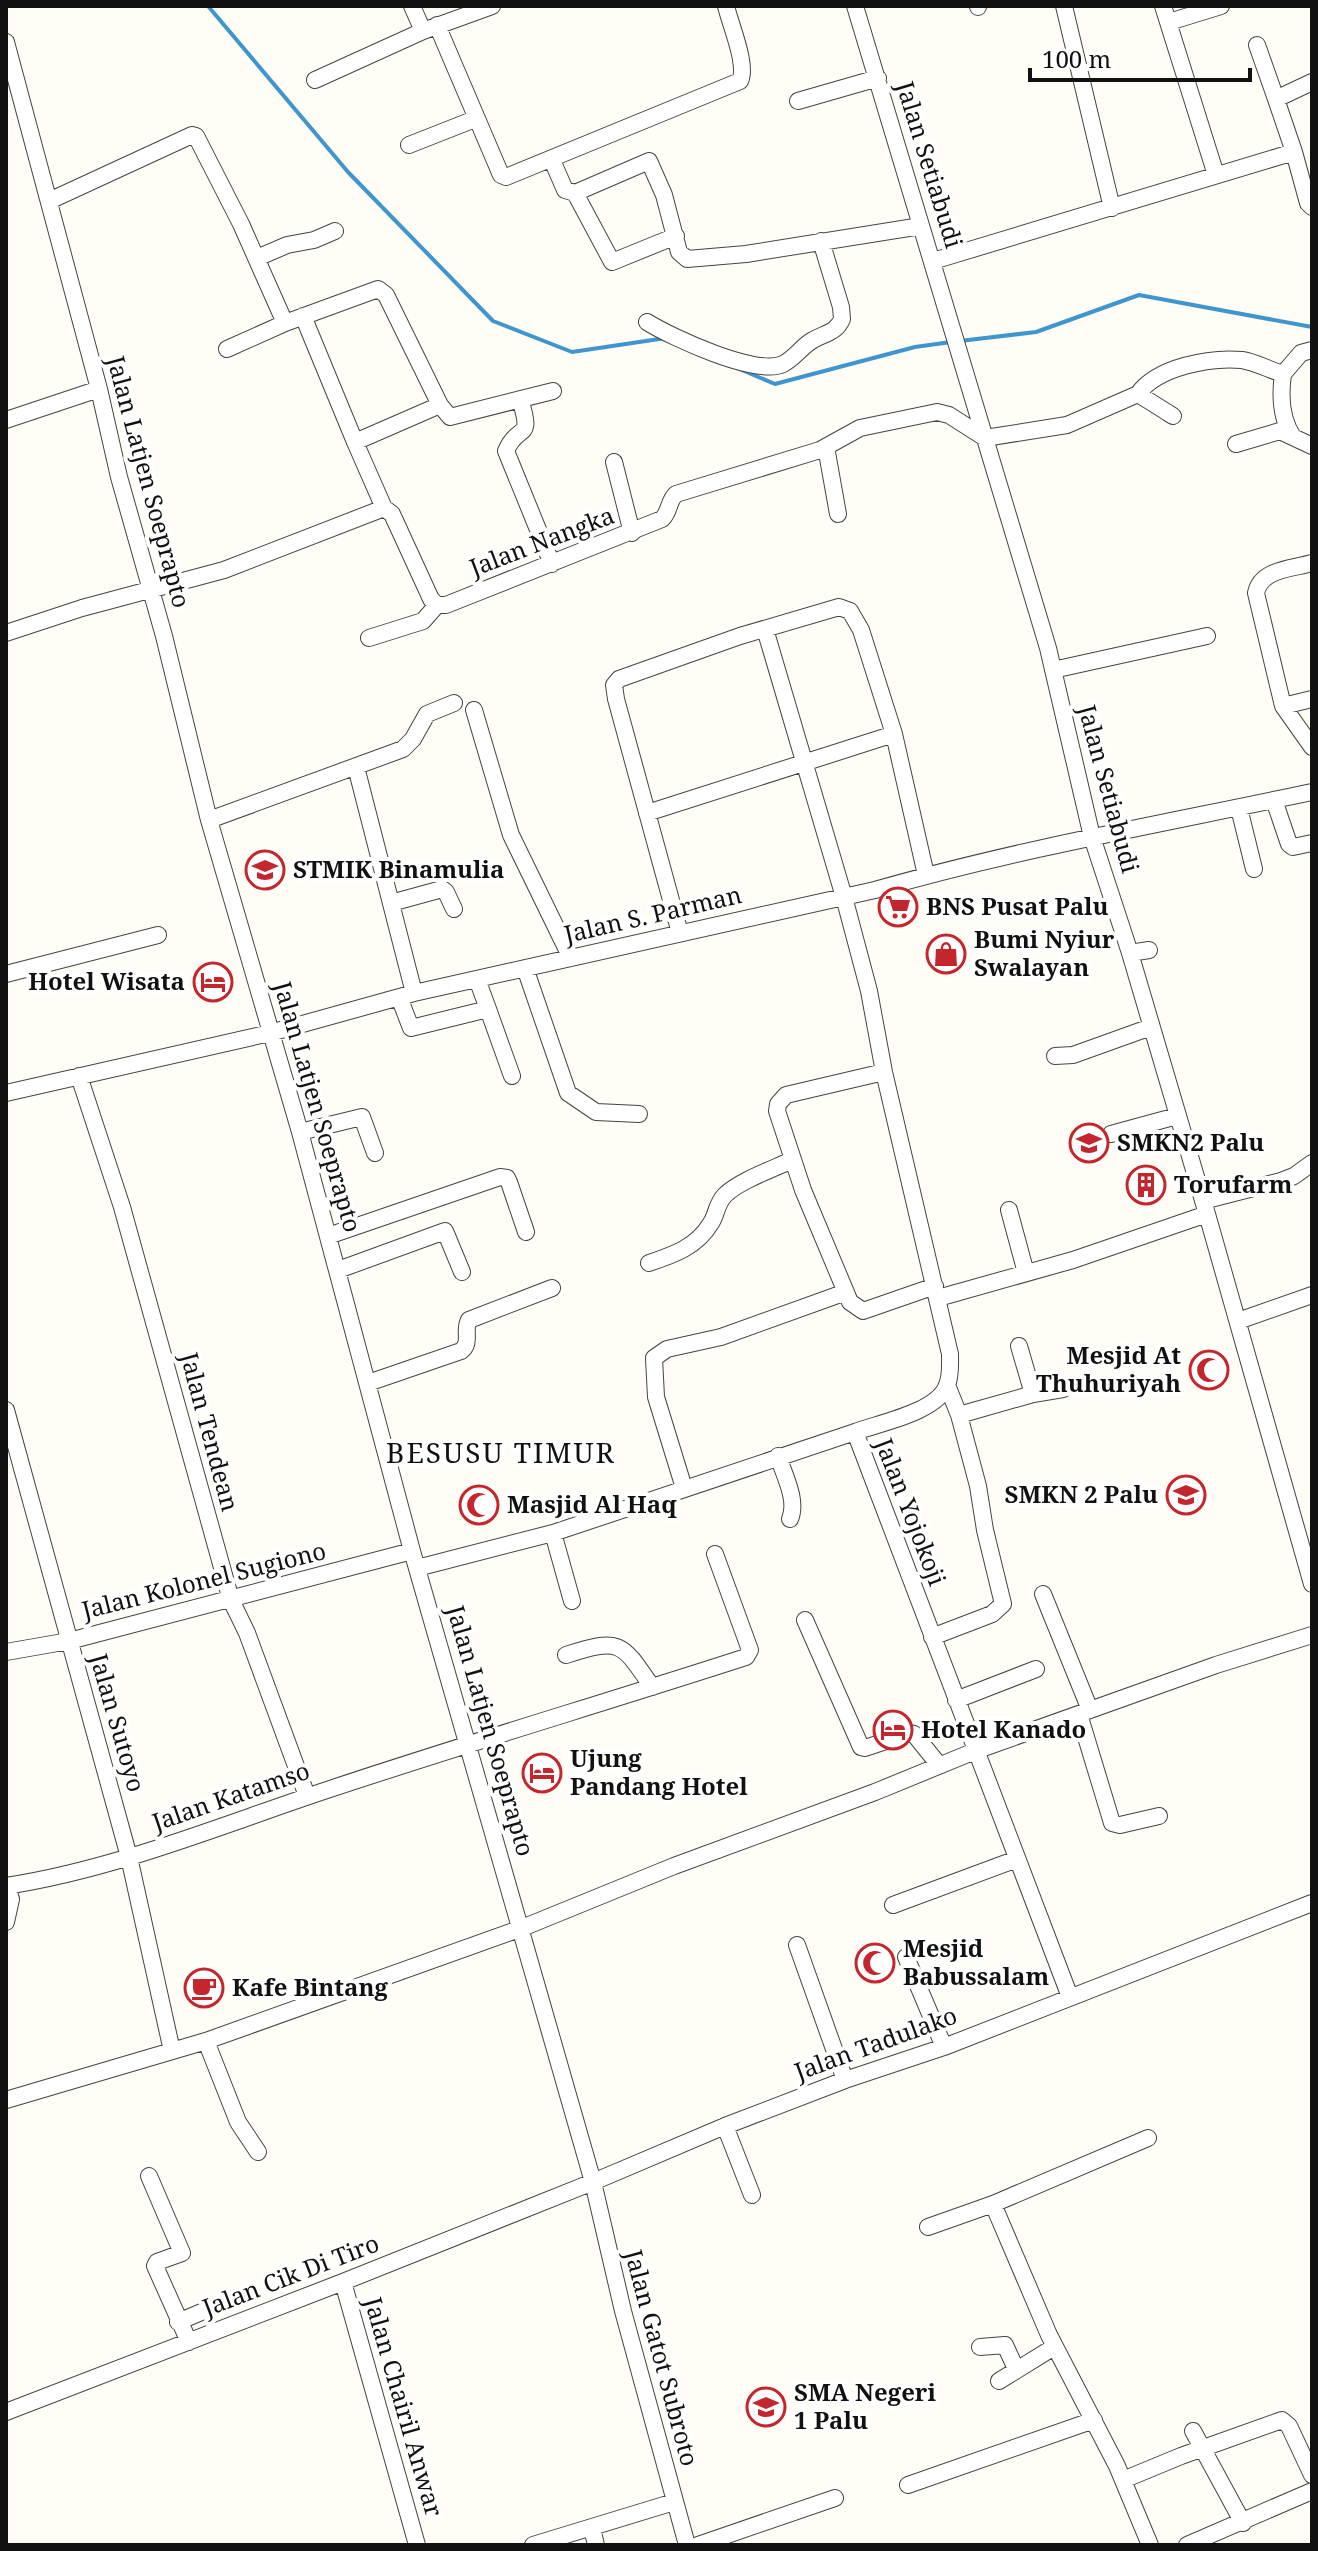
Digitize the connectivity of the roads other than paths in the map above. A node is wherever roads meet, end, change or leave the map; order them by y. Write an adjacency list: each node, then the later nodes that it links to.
1 (412, 6): 8 (street)
2 (492, 6): 8 (street)
3 (726, 6): 19 (street)
4 (855, 6): 11 (street, Jalan Setiabudi)
5 (1064, 6): 24 (street)
6 (1221, 6): 7 (street)
7 (1166, 14): 20 (street)
8 (430, 28): 12 (street); 16 (street)
9 (6, 42): 22 (street, Jalan Latjen Soeprapto)
10 (1257, 45): 14 (street)
11 (878, 78): 15 (street); 25 (street, Jalan Setiabudi)
12 (315, 80)
13 (1312, 82): 14 (street)
14 (1276, 99): 18 (street)
15 (798, 101)
16 (475, 119): 17 (street); 19 (street)
17 (409, 145)
18 (1294, 152): 20 (street); 23 (street)
19 (552, 160): 21 (street)
20 (1216, 175): 24 (street)
21 (575, 193): 27 (street); 27 (street)
22 (49, 201): 29 (street); 37 (street, Jalan Latjen Soeprapto)
23 (1312, 207)
24 (1112, 208): 30 (street)
25 (921, 226): 28 (street); 30 (street, Jalan Setiabudi)
26 (335, 231): 29 (street)
27 (676, 236): 28 (street)
28 (821, 241): 32 (street)
29 (257, 258): 33 (street)
30 (933, 261): 45 (street, Jalan Setiabudi)
31 (303, 316): 33 (street); 41 (street); 46 (street)
32 (647, 322)
33 (285, 323): 34 (street)
34 (227, 349)
35 (1312, 350): 36 (street)
36 (1283, 374): 39 (street); 44 (street)
37 (99, 389): 43 (street); 56 (street, Jalan Latjen Soeprapto)
38 (553, 391): 40 (street)
39 (1138, 394): 42 (street); 45 (street)
40 (520, 399): 41 (street); 55 (street)
41 (440, 405): 46 (street)
42 (1168, 413)
43 (6, 420)
44 (1293, 437): 47 (street); 48 (street)
45 (985, 438): 49 (street, Jalan Nangka); 62 (street, Jalan Setiabudi)
46 (355, 442): 51 (street)
47 (1236, 444)
48 (1312, 446)
49 (826, 447): 52 (street); 53 (street, Jalan Nangka)
50 (614, 462): 53 (street)
51 (384, 508): 56 (street); 57 (street)
52 (838, 514)
53 (632, 533): 55 (street, Jalan Nangka)
54 (1312, 563): 65 (street)
55 (552, 564): 57 (street, Jalan Nangka)
56 (152, 588): 59 (street); 75 (street, Jalan Latjen Soeprapto)
57 (437, 605): 61 (street, Jalan Nangka)
58 (765, 629): 67 (street); 69 (street); 74 (street)
59 (6, 633)
60 (1207, 636): 62 (street)
61 (369, 638)
62 (1053, 670): 76 (street, Jalan Setiabudi)
63 (1312, 699): 65 (street)
64 (454, 703): 70 (street)
65 (1283, 706): 68 (street)
66 (474, 710): 87 (street)
67 (894, 734): 69 (street); 79 (street)
68 (1312, 747)
69 (805, 762): 74 (street); 80 (street)
70 (356, 767): 75 (street); 81 (street)
71 (1312, 792): 72 (street, Jalan S. Parman)
72 (1274, 800): 73 (street, Jalan S. Parman); 77 (street)
73 (1239, 808): 76 (street, Jalan S. Parman); 78 (street)
74 (647, 813): 83 (street)
75 (209, 820): 94 (street, Jalan Latjen Soeprapto)
76 (1092, 837): 79 (street, Jalan S. Parman); 86 (street, Jalan Setiabudi)
77 (1312, 843)
78 (1254, 869)
79 (926, 875): 80 (street, Jalan S. Parman)
80 (844, 897): 83 (street, Jalan S. Parman); 96 (street)
81 (391, 903): 82 (street); 91 (street)
82 (454, 909)
83 (680, 933): 87 (street, Jalan S. Parman)
84 (158, 935): 89 (street)
85 (1149, 950): 86 (street)
86 (1130, 953): 93 (street, Jalan Setiabudi)
87 (571, 958): 88 (street, Jalan S. Parman)
88 (525, 968): 90 (street, Jalan S. Parman); 100 (street)
89 (6, 974)
90 (477, 979): 91 (street, Jalan S. Parman); 92 (street)
91 (407, 995): 92 (street); 94 (street, Jalan S. Parman)
92 (488, 1009): 98 (street)
93 (1151, 1027): 95 (street); 101 (street, Jalan Setiabudi)
94 (270, 1033): 97 (street, Jalan S. Parman); 102 (street, Jalan Latjen Soeprapto)
95 (1055, 1056)
96 (884, 1072): 105 (street); 117 (street)
97 (79, 1076): 99 (street, Jalan S. Parman); 137 (street, Jalan Tendean)
98 (512, 1076)
99 (6, 1093)
100 (639, 1114)
101 (1177, 1116): 103 (street); 107 (street, Jalan Setiabudi)
102 (300, 1132): 104 (street); 110 (street, Jalan Latjen Soeprapto)
103 (1111, 1134)
104 (375, 1153)
105 (792, 1160): 111 (street); 116 (street)
106 (1312, 1163): 107 (street)
107 (1205, 1208): 114 (street); 119 (street, Jalan Setiabudi)
108 (1009, 1210): 114 (street)
109 (526, 1232): 110 (street)
110 (328, 1236): 112 (street, Jalan Latjen Soeprapto)
111 (649, 1263)
112 (338, 1270): 113 (street); 121 (street, Jalan Latjen Soeprapto)
113 (462, 1272)
114 (1026, 1273): 117 (street)
115 (552, 1288): 121 (street)
116 (846, 1292): 117 (street); 129 (street)
117 (937, 1292): 122 (street)
118 (1312, 1295): 119 (street)
119 (1238, 1321): 135 (street, Jalan Setiabudi)
120 (1019, 1346): 124 (street)
121 (368, 1383): 132 (street, Jalan Latjen Soeprapto)
122 (947, 1385): 126 (street); 127 (street, Jalan Yojokoji)
123 (1063, 1389): 124 (street)
124 (1033, 1394): 126 (street)
125 (6, 1410): 142 (street, Jalan Sutoyo)
126 (959, 1415): 141 (street)
127 (855, 1432): 128 (street); 141 (street, Jalan Yojokoji)
128 (778, 1456): 129 (street); 130 (street)
129 (684, 1488): 131 (street)
130 (790, 1519)
131 (553, 1533): 134 (street); 138 (street)
132 (412, 1551): 134 (street, Jalan Latjen Soeprapto); 137 (street, Jalan Kolonel Sugiono)
133 (715, 1554): 146 (street, Jalan Katamso)
134 (417, 1568): 149 (street, Jalan Latjen Soeprapto)
135 (1312, 1584)
136 (1043, 1594): 148 (street)
137 (231, 1600): 142 (street, Jalan Kolonel Sugiono); 152 (street, Jalan Tendean)
138 (572, 1601)
139 (805, 1620): 151 (street)
140 (1312, 1635): 148 (street)
141 (932, 1637): 147 (street, Jalan Yojokoji)
142 (69, 1641): 143 (street, Jalan Kolonel Sugiono); 154 (street, Jalan Sutoyo)
143 (6, 1652)
144 (566, 1655): 146 (street)
145 (1036, 1669): 147 (street)
146 (652, 1687): 149 (street, Jalan Katamso)
147 (956, 1700): 150 (street, Jalan Yojokoji)
148 (1085, 1712): 150 (street); 153 (street)
149 (468, 1743): 152 (street, Jalan Katamso); 160 (street, Jalan Latjen Soeprapto)
150 (975, 1751): 151 (street); 155 (street, Jalan Yojokoji)
151 (939, 1765): 160 (street)
152 (307, 1796): 154 (street, Jalan Katamso)
153 (1159, 1816)
154 (129, 1857): 156 (street, Jalan Katamso); 166 (street, Jalan Sutoyo)
155 (1017, 1859): 158 (street); 163 (street, Jalan Yojokoji)
156 (6, 1886): 159 (street, Jalan Katamso)
157 (1312, 1903): 163 (street, Jalan Tadulako)
158 (893, 1905)
159 (6, 1922)
160 (522, 1928): 164 (street); 173 (street, Jalan Latjen Soeprapto)
161 (797, 1945): 167 (street)
162 (906, 1957): 165 (street)
163 (1070, 1997): 165 (street, Jalan Tadulako)
164 (206, 2041): 166 (street); 171 (street)
165 (944, 2047): 167 (street, Jalan Tadulako)
166 (172, 2051): 168 (street)
167 (845, 2080): 169 (street, Jalan Tadulako)
168 (6, 2100)
169 (725, 2126): 173 (street, Jalan Tadulako); 174 (street)
170 (1148, 2138): 175 (street)
171 (258, 2152)
172 (149, 2176): 179 (street)
173 (593, 2182): 177 (street, Jalan Cik Di Tiro); 194 (street, Jalan Gatot Subroto)
174 (752, 2195)
175 (993, 2204): 176 (street); 182 (street)
176 (928, 2227)
177 (343, 2282): 180 (street, Jalan Cik Di Tiro); 197 (street, Jalan Chairil Anwar)
178 (232, 2299): 179 (street)
179 (178, 2322): 180 (street)
180 (189, 2342): 185 (street, Jalan Cik Di Tiro)
181 (980, 2347): 183 (street)
182 (1054, 2347): 183 (street); 186 (street)
183 (1016, 2369): 184 (street)
184 (999, 2381)
185 (6, 2412)
186 (1094, 2420): 190 (street); 191 (street)
187 (1193, 2431): 188 (street)
188 (1201, 2448): 189 (street); 190 (street); 195 (street)
189 (1312, 2475)
190 (1123, 2480): 202 (street)
191 (908, 2485)
192 (1312, 2491): 195 (street)
193 (835, 2498): 201 (street)
194 (674, 2502): 196 (street); 200 (street, Jalan Gatot Subroto)
195 (1243, 2523): 203 (street)
196 (592, 2528): 198 (street); 199 (street)
197 (417, 2545)
198 (533, 2545)
199 (596, 2545)
200 (687, 2545)
201 (698, 2545)
202 (1150, 2545)
203 (1187, 2545)

